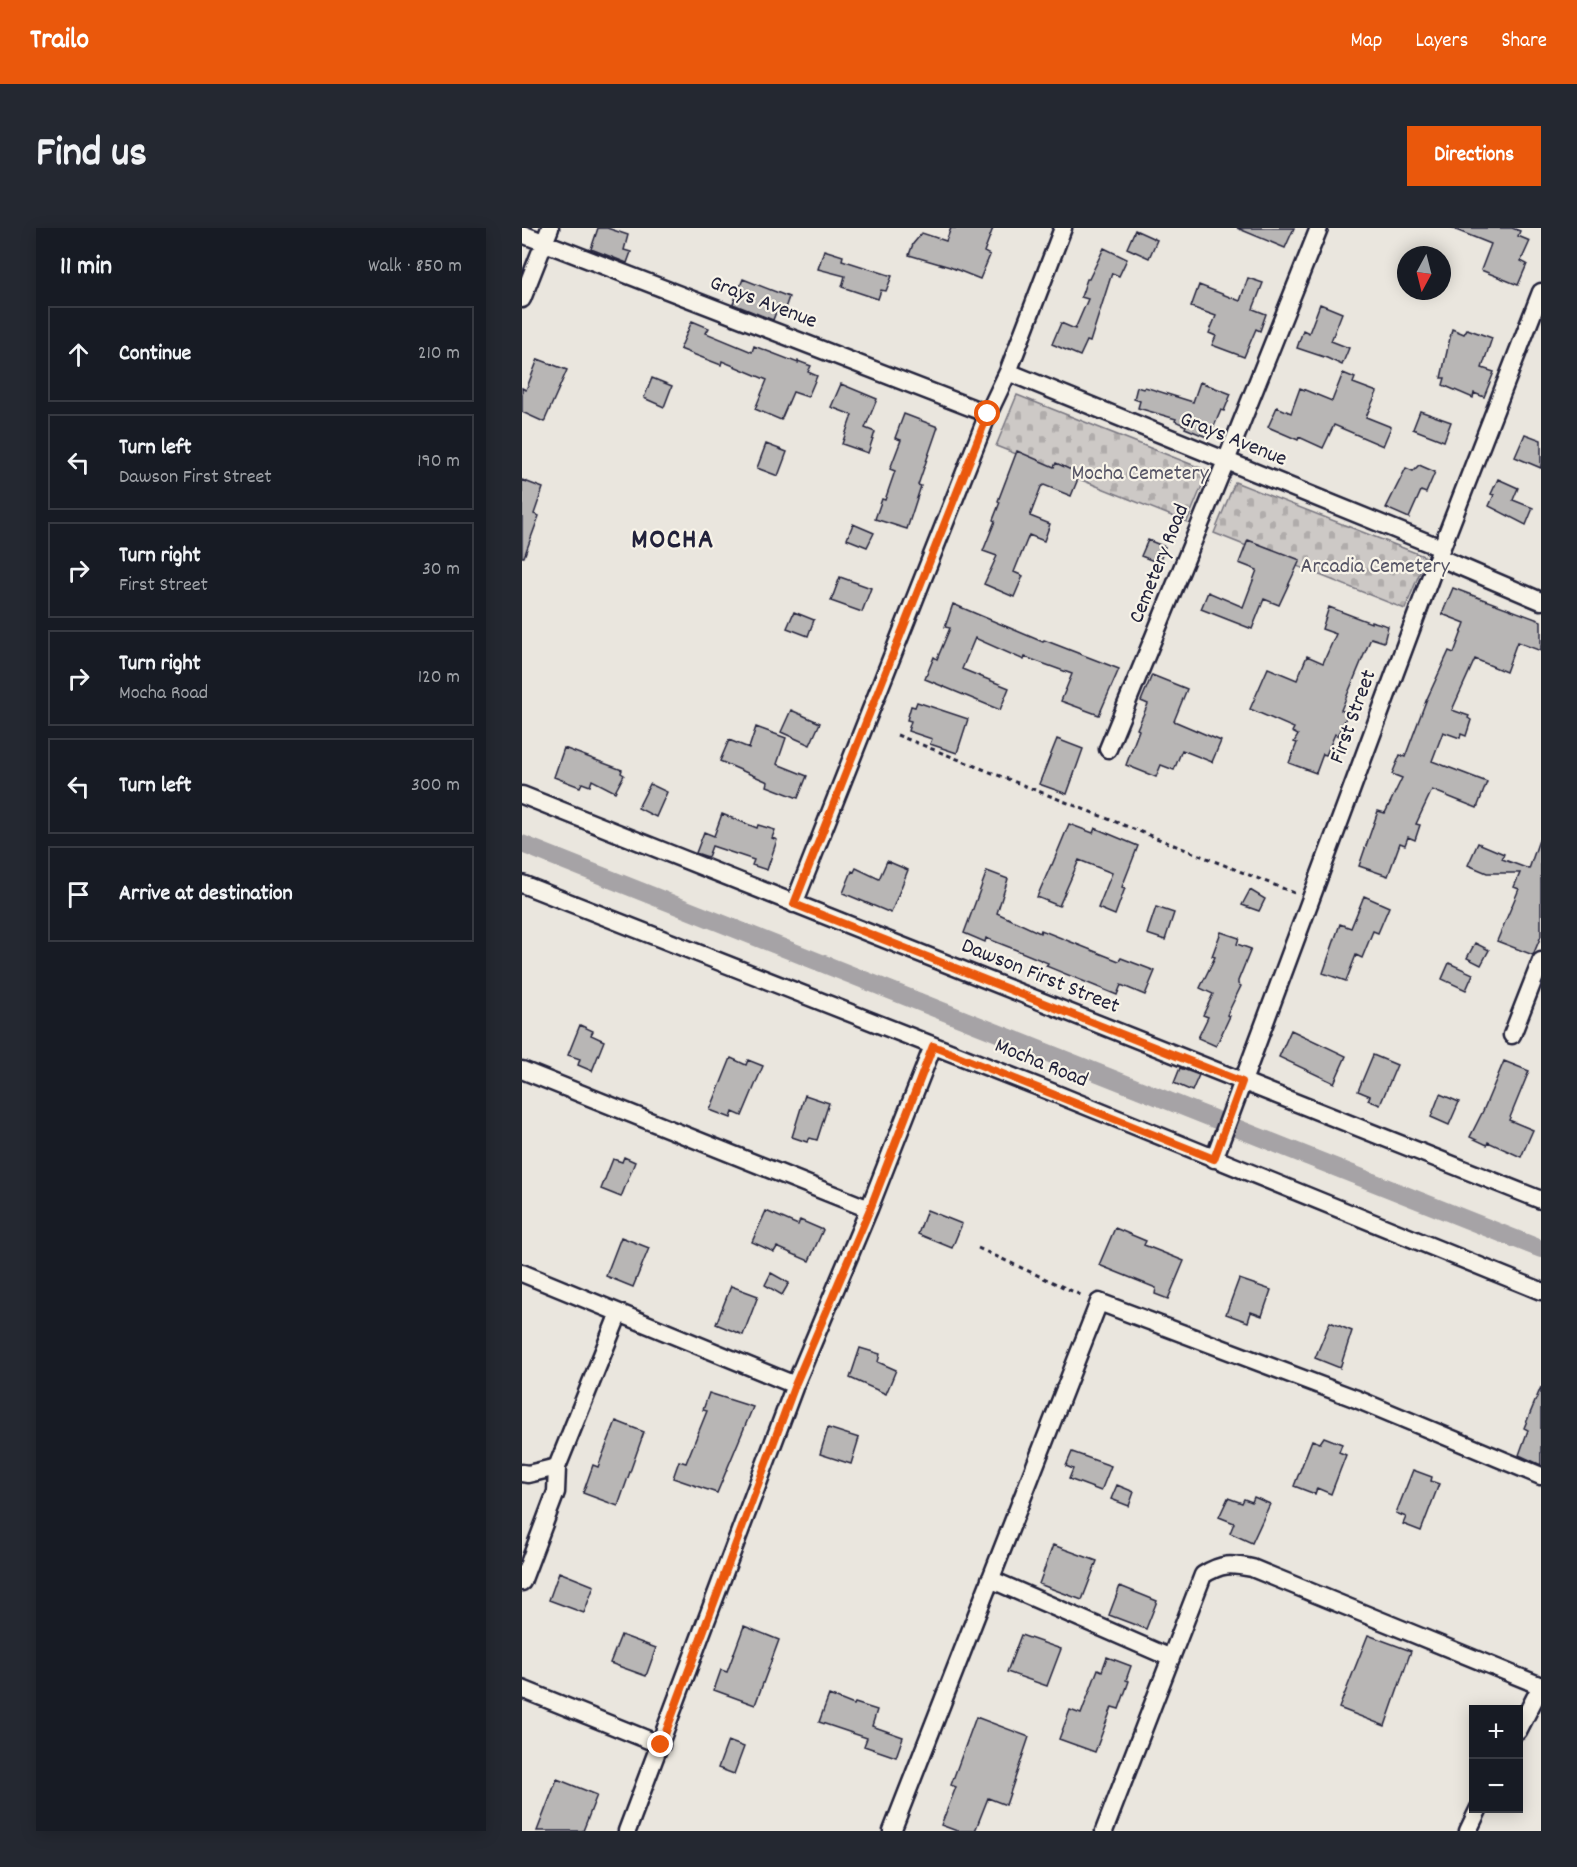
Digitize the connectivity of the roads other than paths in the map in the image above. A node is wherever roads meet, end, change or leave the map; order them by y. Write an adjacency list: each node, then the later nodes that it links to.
1 (1063, 228): 7 (street)
2 (1319, 228): 9 (street, Cemetery Road)
3 (522, 234): 4 (street, Grays Avenue)
4 (547, 235): 6 (street); 8 (street, Grays Avenue)
5 (1541, 292): 10 (street, First Street)
6 (522, 299)
7 (1008, 372): 8 (street); 9 (street, Grays Avenue)
8 (988, 414): 15 (street)
9 (1226, 461): 10 (street, Grays Avenue); 12 (street, Cemetery Road)
10 (1440, 553): 11 (street, Grays Avenue); 20 (street, First Street)
11 (1541, 601)
12 (1108, 749)
13 (522, 795): 15 (street, Dawson First Street)
14 (522, 884): 18 (street, Mocha Road)
15 (794, 904): 20 (street, Dawson First Street)
16 (1541, 961): 17 (street)
17 (1512, 1035)
18 (933, 1046): 21 (street, Mocha Road); 23 (street)
19 (522, 1070): 23 (street)
20 (1242, 1082): 21 (street, First Street); 22 (street, Dawson First Street)
21 (1214, 1159): 25 (street, Mocha Road)
22 (1541, 1200)
23 (870, 1209): 27 (street)
24 (523, 1275): 26 (street)
25 (1541, 1291)
26 (619, 1313): 27 (street); 28 (street)
27 (795, 1385): 37 (street)
28 (557, 1467): 29 (street); 32 (street)
29 (522, 1473)
30 (1541, 1476): 31 (street)
31 (990, 1579): 33 (street); 40 (street)
32 (522, 1582)
33 (1172, 1658): 34 (street); 41 (street)
34 (1541, 1686): 36 (street)
35 (522, 1689): 37 (street)
36 (1523, 1721)
37 (661, 1745): 39 (street)
38 (1477, 1813): 42 (street)
39 (627, 1831)
40 (892, 1831)
41 (1104, 1831)
42 (1468, 1831)

